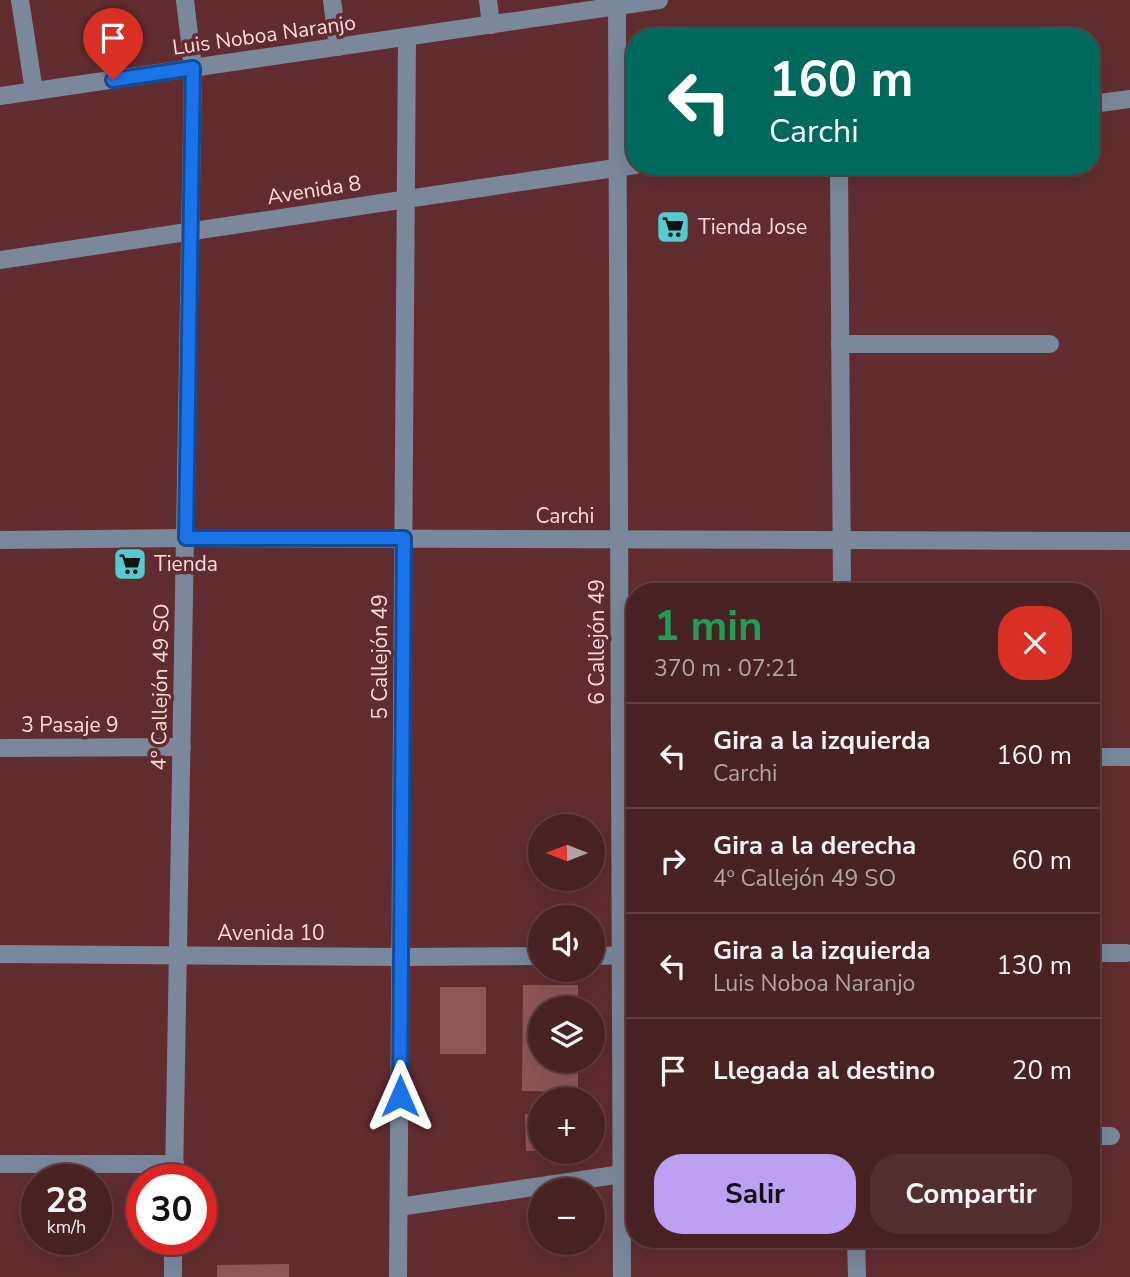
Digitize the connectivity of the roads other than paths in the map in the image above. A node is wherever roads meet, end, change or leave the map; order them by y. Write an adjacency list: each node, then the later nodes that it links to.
1 (20, 0): 11 (street)
2 (186, 0): 10 (street, 4º Callejón 49 SO)
3 (332, 0): 9 (street)
4 (488, 0): 7 (street)
5 (659, 0): 6 (street, Luis Noboa Naranjo)
6 (617, 6): 7 (street, Luis Noboa Naranjo); 15 (street, 6 Callejón 49)
7 (491, 25): 8 (street, Luis Noboa Naranjo)
8 (407, 37): 9 (street, Luis Noboa Naranjo); 17 (street, 5 Callejón 49)
9 (338, 47): 10 (street, Luis Noboa Naranjo)
10 (193, 68): 11 (street, Luis Noboa Naranjo); 18 (street, 4º Callejón 49 SO)
11 (34, 91): 12 (street, Luis Noboa Naranjo)
12 (0, 96)
13 (1130, 99): 14 (street)
14 (1100, 103)
15 (626, 166): 17 (street, Avenida 8); 24 (street, 6 Callejón 49)
16 (839, 175): 20 (street)
17 (406, 199): 18 (street, Avenida 8); 23 (street, 5 Callejón 49)
18 (189, 231): 19 (street, Avenida 8); 22 (street, 4º Callejón 49 SO)
19 (0, 260)
20 (840, 344): 21 (street); 26 (street)
21 (1050, 344)
22 (186, 538): 23 (street, Carchi); 25 (street, Carchi); 29 (street, 4º Callejón 49 SO)
23 (404, 538): 24 (street, Carchi); 41 (street, 5 Callejón 49)
24 (619, 539): 26 (street, Carchi); 33 (street, 6 Callejón 49)
25 (0, 540)
26 (841, 540): 27 (street, Carchi); 28 (street)
27 (1130, 541)
28 (842, 583)
29 (182, 747): 30 (street, 3 Pasaje 9); 37 (street, 4º Callejón 49 SO)
30 (0, 748)
31 (1100, 757): 32 (street)
32 (1130, 757)
33 (626, 863)
34 (1100, 953): 35 (street)
35 (1126, 953)
36 (0, 954): 37 (street, Avenida 10)
37 (178, 956): 41 (street, Avenida 10); 46 (street, 4º Callejón 49 SO)
38 (528, 956): 41 (street, Avenida 10)
39 (605, 956): 40 (street)
40 (626, 956)
41 (401, 957): 49 (street, 5 Callejón 49)
42 (626, 1018): 48 (street, 6 Callejón 49)
43 (1100, 1136): 44 (street)
44 (1111, 1136)
45 (0, 1164): 47 (street)
46 (175, 1164)
47 (126, 1170)
48 (621, 1174): 49 (street); 54 (street, 6 Callejón 49)
49 (399, 1207): 53 (street, 5 Callejón 49)
50 (856, 1248): 55 (street)
51 (173, 1255): 52 (street)
52 (173, 1277)
53 (398, 1277)
54 (622, 1277)
55 (857, 1277)

